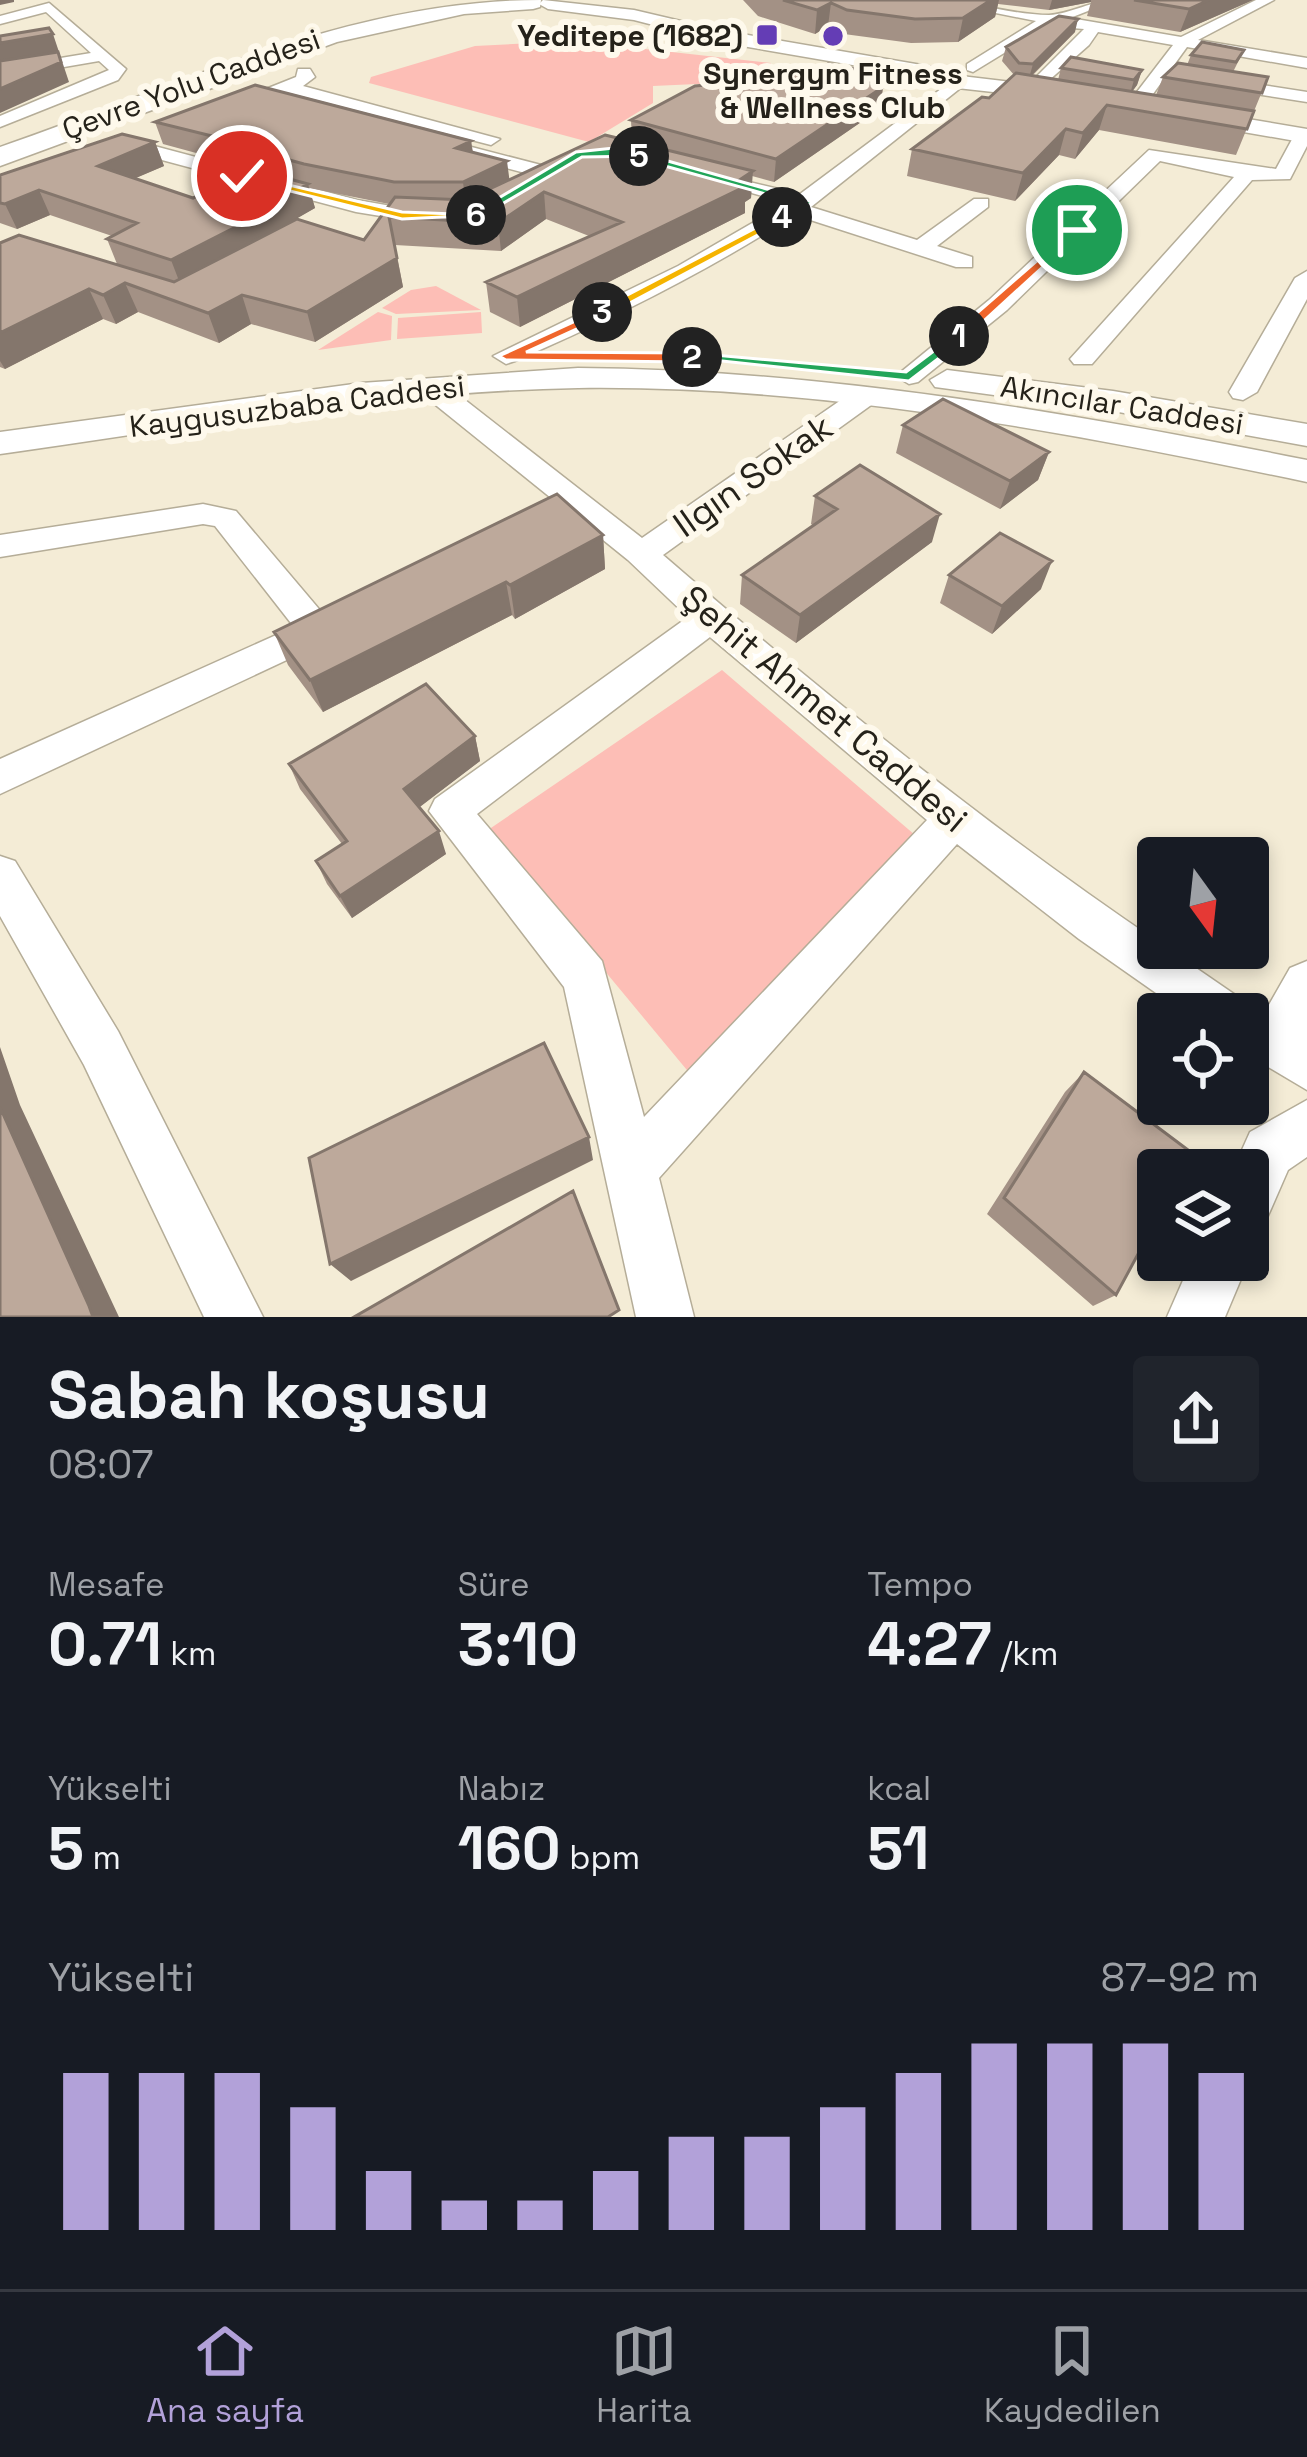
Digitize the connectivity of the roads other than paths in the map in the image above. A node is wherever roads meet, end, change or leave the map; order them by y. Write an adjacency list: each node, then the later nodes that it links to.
1 (74, 0): 11 (street)
2 (407, 0): 37 (highway)
3 (432, 0): 37 (highway, Çevre Yolu Caddesi)
4 (454, 0): 41 (highway, Çevre Yolu Caddesi)
5 (623, 0): 10 (main road)
6 (666, 0): 24 (main road)
7 (938, 0): 12 (street)
8 (1109, 0): 12 (street)
9 (1263, 0): 17 (street)
10 (529, 2): 18 (highway); 24 (main road)
11 (42, 3): 13 (street); 15 (street)
12 (1054, 19): 14 (street); 24 (street)
13 (0, 20)
14 (1094, 26): 17 (street); 28 (street)
15 (81, 34): 16 (street); 19 (street)
16 (61, 37)
17 (1184, 41): 20 (street); 25 (street)
18 (312, 46): 21 (highway); 22 (street)
19 (105, 56): 23 (street); 34 (street)
20 (1307, 63)
21 (232, 72): 22 (street); 41 (highway)
22 (304, 72): 29 (street)
23 (0, 73)
24 (965, 74): 28 (main road); 31 (main road); 49 (street)
25 (1161, 74): 26 (street); 31 (street)
26 (1181, 77)
27 (1202, 81): 32 (street)
28 (1039, 84): 31 (main road)
29 (285, 87): 30 (street); 42 (street)
30 (257, 96): 33 (street); 44 (street)
31 (1108, 98): 36 (main road)
32 (1307, 98)
33 (214, 112)
34 (0, 122)
35 (171, 129): 38 (street)
36 (1306, 134): 45 (street)
37 (0, 138)
38 (128, 145): 40 (street); 48 (street)
39 (602, 150): 42 (street)
40 (106, 154)
41 (0, 156)
42 (570, 159): 44 (street)
43 (694, 171): 49 (street)
44 (548, 173): 46 (street)
45 (1247, 174): 56 (street); 57 (street)
46 (517, 191)
47 (980, 203): 52 (street)
48 (356, 206): 50 (street); 51 (street)
49 (801, 206): 52 (street); 55 (street)
50 (459, 218)
51 (318, 227)
52 (920, 248): 53 (street)
53 (964, 262)
54 (1307, 278): 59 (street)
55 (506, 356): 57 (main road, Akıncılar Caddesi); 61 (main road, Kaygusuzbaba Caddesi)
56 (1083, 359)
57 (909, 376): 62 (main road, Akıncılar Caddesi)
58 (432, 388): 60 (main road, Kaygusuzbaba Caddesi); 63 (main road, Kaygusuzbaba Caddesi); 66 (street, Şehit Ahmet Caddesi)
59 (1243, 392)
60 (864, 397): 64 (main road, Kaygusuzbaba Caddesi); 66 (street, Ilgın Sokak)
61 (0, 411)
62 (1307, 435)
63 (0, 443)
64 (1307, 471)
65 (0, 546): 69 (street)
66 (642, 554): 68 (street, Şehit Ahmet Caddesi)
67 (360, 610): 69 (street)
68 (711, 618): 71 (street, Şehit Ahmet Caddesi); 78 (street)
69 (318, 632): 70 (street)
70 (0, 777)
71 (954, 819): 74 (street, Şehit Ahmet Caddesi); 78 (street)
72 (0, 875): 80 (street)
73 (1307, 984): 75 (street)
74 (1197, 993)
75 (1276, 1045)
76 (1307, 1126): 77 (street)
77 (1269, 1151)
78 (632, 1168): 81 (street)
79 (1212, 1281): 82 (street)
80 (234, 1317)
81 (665, 1317)
82 (1196, 1317)

